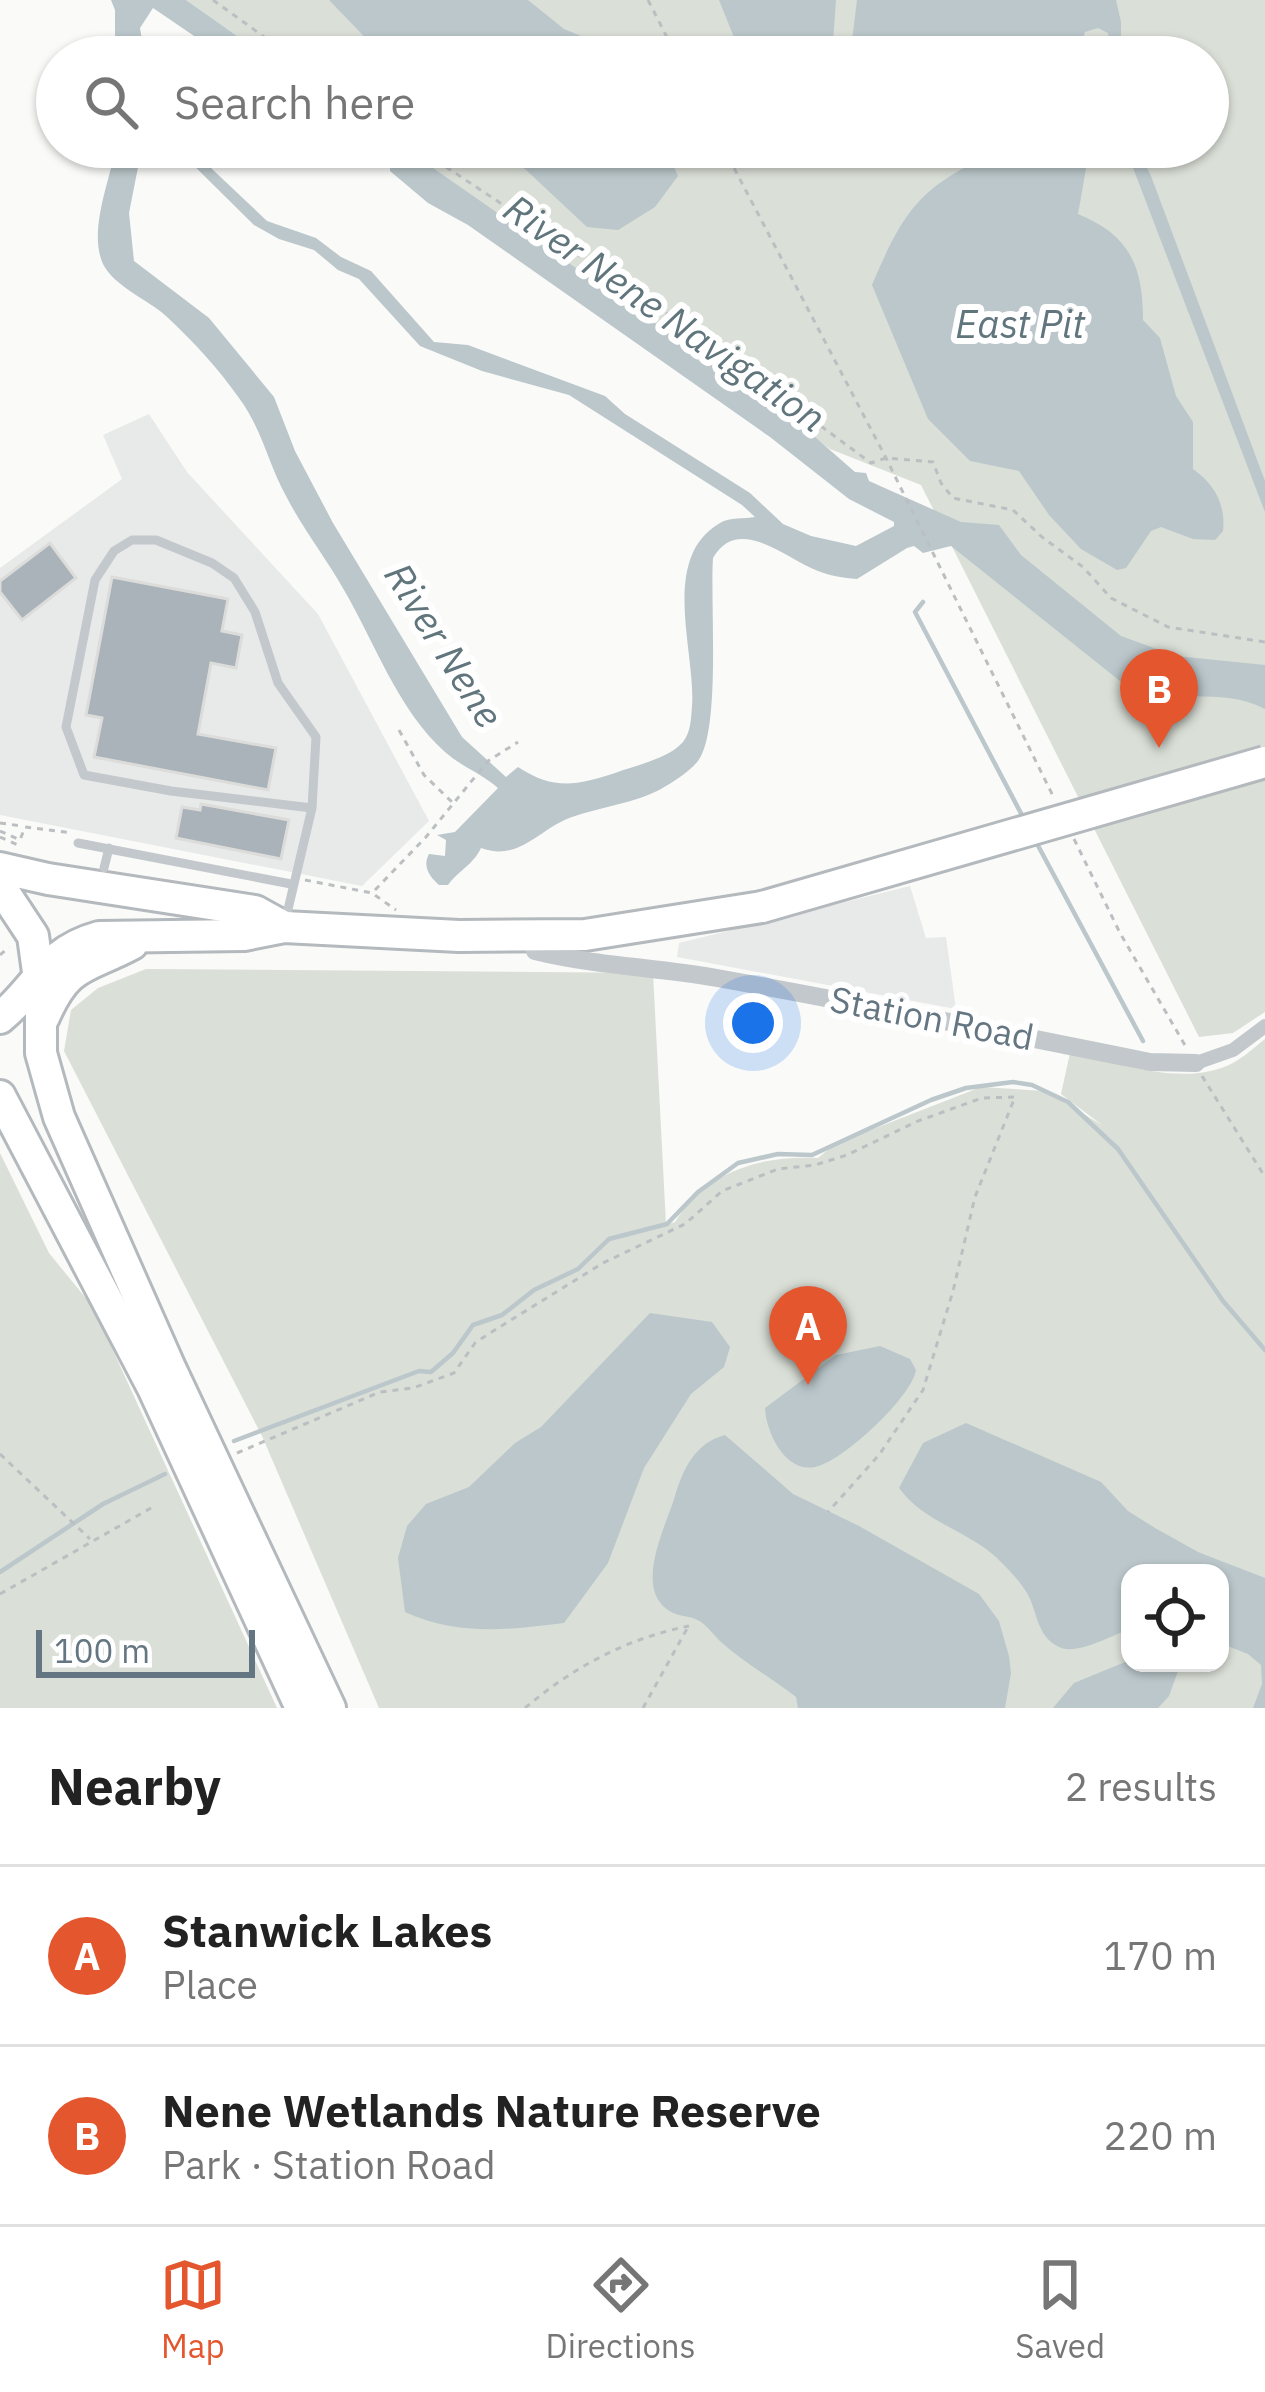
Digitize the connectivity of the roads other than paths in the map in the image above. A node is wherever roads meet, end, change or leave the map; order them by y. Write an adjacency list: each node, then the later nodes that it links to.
1 (1265, 762): 11 (highway, Station Road, bridge)
2 (312, 808): 2 (lane); 7 (lane)
3 (78, 843): 4 (lane)
4 (109, 848): 6 (lane); 7 (lane)
5 (8, 859): 9 (highway, Station Road)
6 (104, 868)
7 (291, 884): 9 (lane)
8 (0, 886): 12 (highway)
9 (284, 928): 10 (highway, Station Road); 11 (highway, Station Road)
10 (148, 935): 12 (highway, Station Road); 15 (highway)
11 (532, 936): 16 (street, Station Road)
12 (39, 975): 13 (highway, Station Road); 15 (highway)
13 (0, 1018)
14 (1265, 1026): 16 (street, Station Road)
15 (39, 1030): 21 (highway)
16 (1199, 1070)
17 (0, 1096): 19 (highway)
18 (0, 1128): 19 (highway)
19 (29, 1150): 20 (highway)
20 (302, 1708)
21 (330, 1708)

